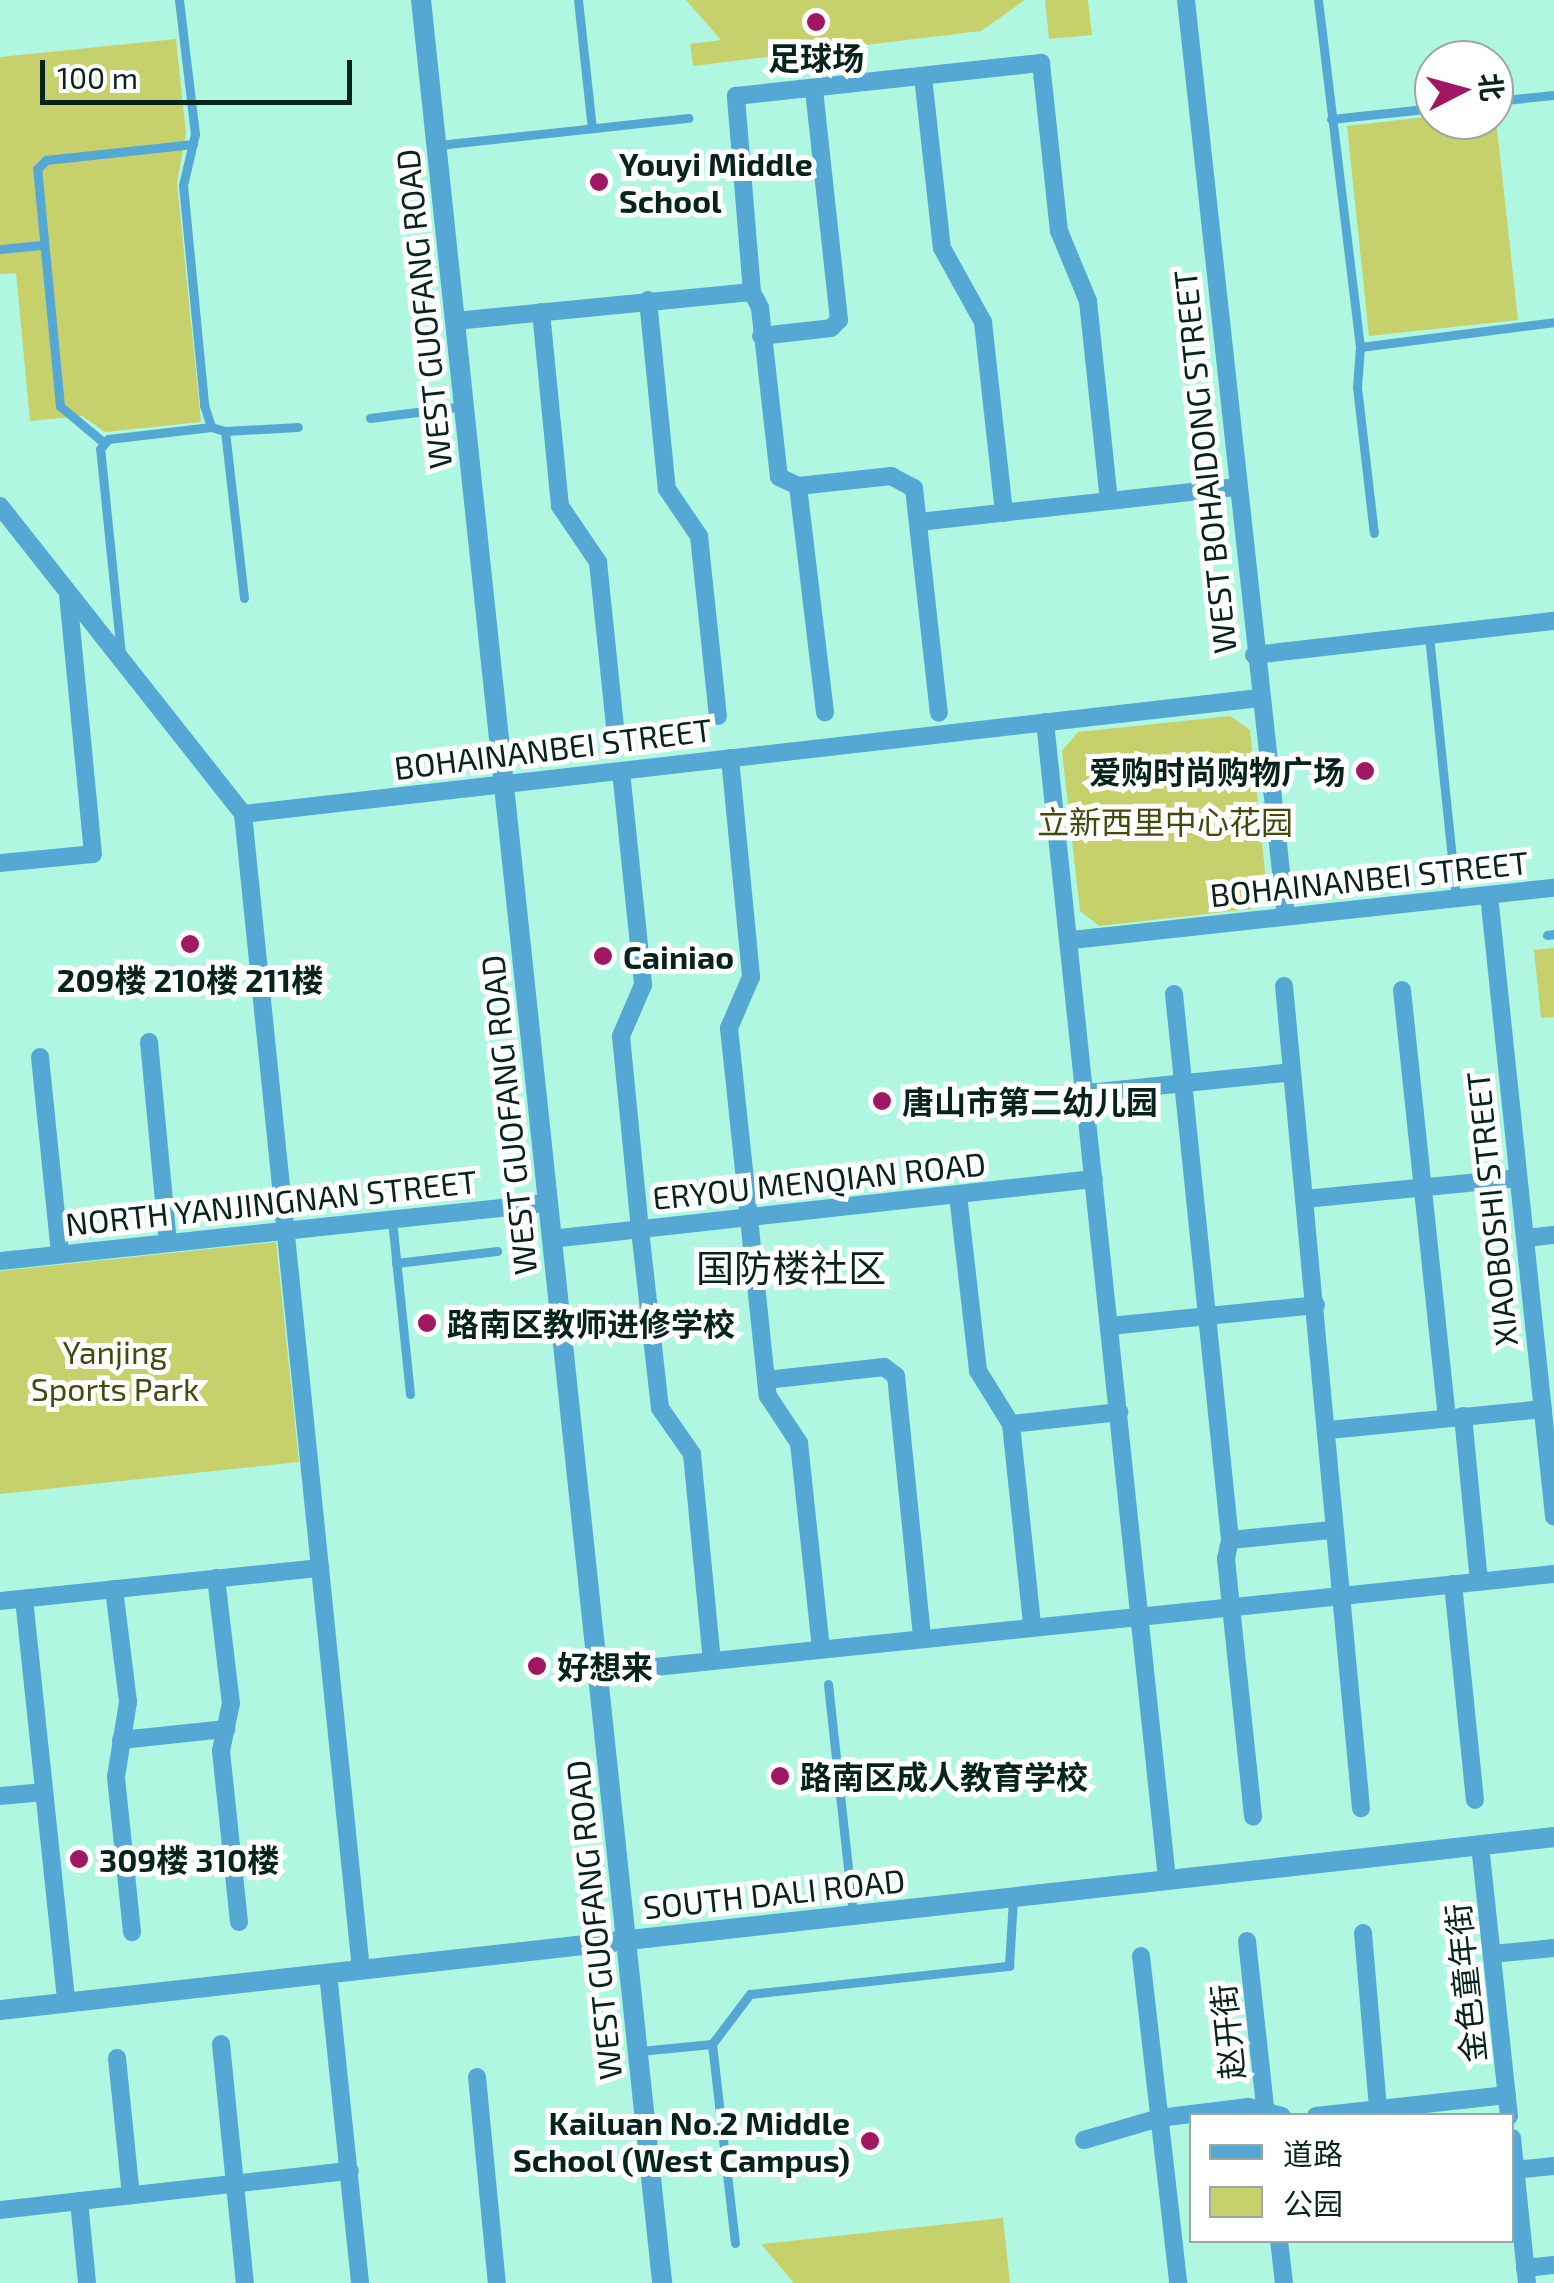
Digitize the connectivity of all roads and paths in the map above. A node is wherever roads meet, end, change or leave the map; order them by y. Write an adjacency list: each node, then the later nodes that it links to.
1 (179, 0): 14 (lane)
2 (421, 0): 15 (street, WEST GUOFANG ROAD)
3 (578, 0): 13 (lane)
4 (1186, 0): 32 (street, WEST BOHAIDONG STREET)
5 (1318, 0): 12 (lane)
6 (924, 77): 7 (street); 33 (street); 35 (street)
7 (814, 88): 18 (street); 23 (street)
8 (1554, 95): 9 (lane)
9 (1514, 99)
10 (1414, 110): 12 (lane)
11 (688, 118): 13 (lane)
12 (1331, 119): 24 (lane)
13 (592, 128): 15 (lane)
14 (194, 144): 16 (lane); 27 (lane)
15 (436, 145): 21 (street, WEST GUOFANG ROAD)
16 (42, 245): 17 (lane); 30 (lane)
17 (0, 249)
18 (752, 292): 19 (street); 23 (street)
19 (648, 300): 20 (street); 47 (street)
20 (540, 312): 21 (street); 49 (street)
21 (454, 321): 25 (street, WEST GUOFANG ROAD)
22 (1554, 322): 24 (lane)
23 (761, 336): 31 (street)
24 (1360, 347): 37 (lane)
25 (464, 406): 26 (lane); 52 (street, WEST GUOFANG ROAD)
26 (370, 418)
27 (211, 426): 29 (lane); 30 (lane)
28 (298, 426): 29 (lane)
29 (225, 431): 39 (lane)
30 (103, 442): 43 (lane)
31 (798, 486): 36 (street); 45 (street)
32 (1237, 487): 33 (street); 42 (street, WEST BOHAIDONG STREET)
33 (1110, 501): 35 (street)
34 (0, 506): 38 (street)
35 (1004, 513): 36 (street)
36 (920, 522): 46 (street)
37 (1374, 532)
38 (68, 593): 43 (street); 54 (street)
39 (244, 598)
40 (1554, 620): 41 (street)
41 (1429, 634): 42 (street); 57 (lane)
42 (1254, 655): 44 (street, WEST BOHAIDONG STREET)
43 (122, 660): 53 (street)
44 (1259, 698): 48 (street, BOHAINANBEI STREET); 58 (street, WEST BOHAIDONG STREET)
45 (825, 712)
46 (939, 713)
47 (718, 716)
48 (1046, 722): 50 (street, BOHAINANBEI STREET); 59 (street)
49 (614, 726)
50 (730, 758): 51 (street, BOHAINANBEI STREET); 74 (street)
51 (622, 771): 52 (street, BOHAINANBEI STREET); 77 (street)
52 (503, 784): 53 (street, BOHAINANBEI STREET); 73 (street, WEST GUOFANG ROAD)
53 (243, 814): 76 (street)
54 (0, 863)
55 (1554, 888): 56 (street, BOHAINANBEI STREET)
56 (1488, 895): 57 (street, BOHAINANBEI STREET); 68 (street, XIAOBOSHI STREET)
57 (1456, 898): 58 (street, BOHAINANBEI STREET)
58 (1286, 917): 59 (street, BOHAINANBEI STREET)
59 (1072, 940): 67 (street)
60 (1284, 986): 65 (street)
61 (1402, 990): 70 (street)
62 (1174, 994): 66 (street)
63 (149, 1042): 81 (street)
64 (40, 1057): 83 (street)
65 (1292, 1072): 66 (street); 72 (street)
66 (1184, 1082): 67 (street); 87 (street)
67 (1087, 1092): 69 (street)
68 (1518, 1178): 70 (street); 79 (street, XIAOBOSHI STREET)
69 (1094, 1180): 71 (street, ERYOU MENQIAN ROAD); 88 (street)
70 (1423, 1186): 72 (street); 93 (street)
71 (958, 1195): 74 (street, ERYOU MENQIAN ROAD); 94 (street)
72 (1306, 1199): 86 (street)
73 (547, 1203): 75 (street, NORTH YANJINGNAN STREET); 80 (street, WEST GUOFANG ROAD)
74 (748, 1218): 77 (street, ERYOU MENQIAN ROAD); 89 (street)
75 (392, 1220): 76 (street, NORTH YANJINGNAN STREET); 85 (lane)
76 (286, 1230): 81 (street, NORTH YANJINGNAN STREET); 99 (street)
77 (640, 1230): 80 (street, ERYOU MENQIAN ROAD); 113 (street)
78 (1554, 1236): 79 (street)
79 (1525, 1238): 91 (street, XIAOBOSHI STREET)
80 (551, 1239): 114 (street, WEST GUOFANG ROAD)
81 (168, 1242): 83 (street, NORTH YANJINGNAN STREET)
82 (498, 1251): 85 (lane)
83 (60, 1254): 84 (street, NORTH YANJINGNAN STREET)
84 (0, 1260)
85 (396, 1263): 90 (lane)
86 (1316, 1305): 87 (street); 95 (street)
87 (1208, 1315): 88 (street); 98 (street)
88 (1110, 1326): 92 (street)
89 (766, 1380): 111 (street); 112 (street)
90 (410, 1394)
91 (1542, 1409): 93 (street); 96 (street, XIAOBOSHI STREET)
92 (1119, 1412): 94 (street); 109 (street)
93 (1455, 1417): 95 (street); 102 (street)
94 (1011, 1424): 110 (street)
95 (1329, 1430): 97 (street)
96 (1554, 1518)
97 (1332, 1530): 98 (street); 105 (street)
98 (1230, 1540): 108 (street)
99 (320, 1568): 101 (street); 136 (street)
100 (1554, 1574): 102 (street)
101 (216, 1578): 104 (street); 116 (street)
102 (1479, 1581): 103 (street)
103 (1452, 1584): 105 (street); 120 (street)
104 (114, 1589): 106 (street); 117 (street)
105 (1338, 1595): 108 (street); 121 (street)
106 (24, 1598): 107 (street); 118 (street)
107 (0, 1601)
108 (1231, 1604): 109 (street); 122 (street)
109 (1140, 1613): 110 (street); 125 (street)
110 (1032, 1625): 111 (street)
111 (922, 1637): 112 (street)
112 (821, 1648): 113 (street)
113 (712, 1660): 114 (street)
114 (597, 1673): 131 (street, WEST GUOFANG ROAD)
115 (828, 1684): 127 (lane)
116 (226, 1729): 117 (street); 128 (street)
117 (121, 1740): 129 (street)
118 (44, 1792): 119 (street); 138 (street)
119 (0, 1796)
120 (1475, 1800)
121 (1362, 1808)
122 (1253, 1817)
123 (1554, 1837): 124 (street, SOUTH DALI ROAD)
124 (1480, 1845): 125 (street, SOUTH DALI ROAD); 134 (street, 金色童年街)
125 (1167, 1878): 126 (street, SOUTH DALI ROAD)
126 (1013, 1896): 127 (street, SOUTH DALI ROAD); 141 (lane)
127 (853, 1914): 131 (street, SOUTH DALI ROAD)
128 (239, 1922)
129 (132, 1932)
130 (1363, 1933): 146 (street)
131 (625, 1940): 136 (street, SOUTH DALI ROAD); 142 (street, WEST GUOFANG ROAD)
132 (1247, 1942): 147 (street, 赵开街)
133 (1554, 1948): 134 (street)
134 (1492, 1954): 145 (street, 金色童年街)
135 (1142, 1956): 151 (street)
136 (360, 1969): 137 (street, SOUTH DALI ROAD)
137 (328, 1973): 139 (street, SOUTH DALI ROAD); 156 (street)
138 (66, 1997)
139 (0, 2010)
140 (221, 2044): 157 (street)
141 (712, 2044): 142 (lane); 161 (lane)
142 (637, 2052): 169 (street, WEST GUOFANG ROAD)
143 (118, 2058): 158 (street)
144 (477, 2077): 168 (street)
145 (1507, 2096): 146 (street); 149 (street, 金色童年街)
146 (1378, 2109): 148 (street)
147 (1271, 2113)
148 (1343, 2113)
149 (1509, 2113)
150 (1189, 2117): 151 (street)
151 (1160, 2118): 152 (street); 170 (street)
152 (1084, 2140)
153 (1514, 2159): 155 (street)
154 (1554, 2166): 155 (street)
155 (1515, 2170): 164 (street)
156 (350, 2172): 157 (street); 167 (street)
157 (235, 2184): 158 (street); 166 (street)
158 (131, 2195): 159 (street)
159 (79, 2201): 160 (street); 165 (street)
160 (0, 2210)
161 (735, 2243)
162 (1280, 2243): 171 (street)
163 (1554, 2265): 164 (street)
164 (1526, 2276)
165 (87, 2283)
166 (245, 2283)
167 (360, 2283)
168 (497, 2283)
169 (662, 2283)
170 (1178, 2283)
171 (1284, 2283)

